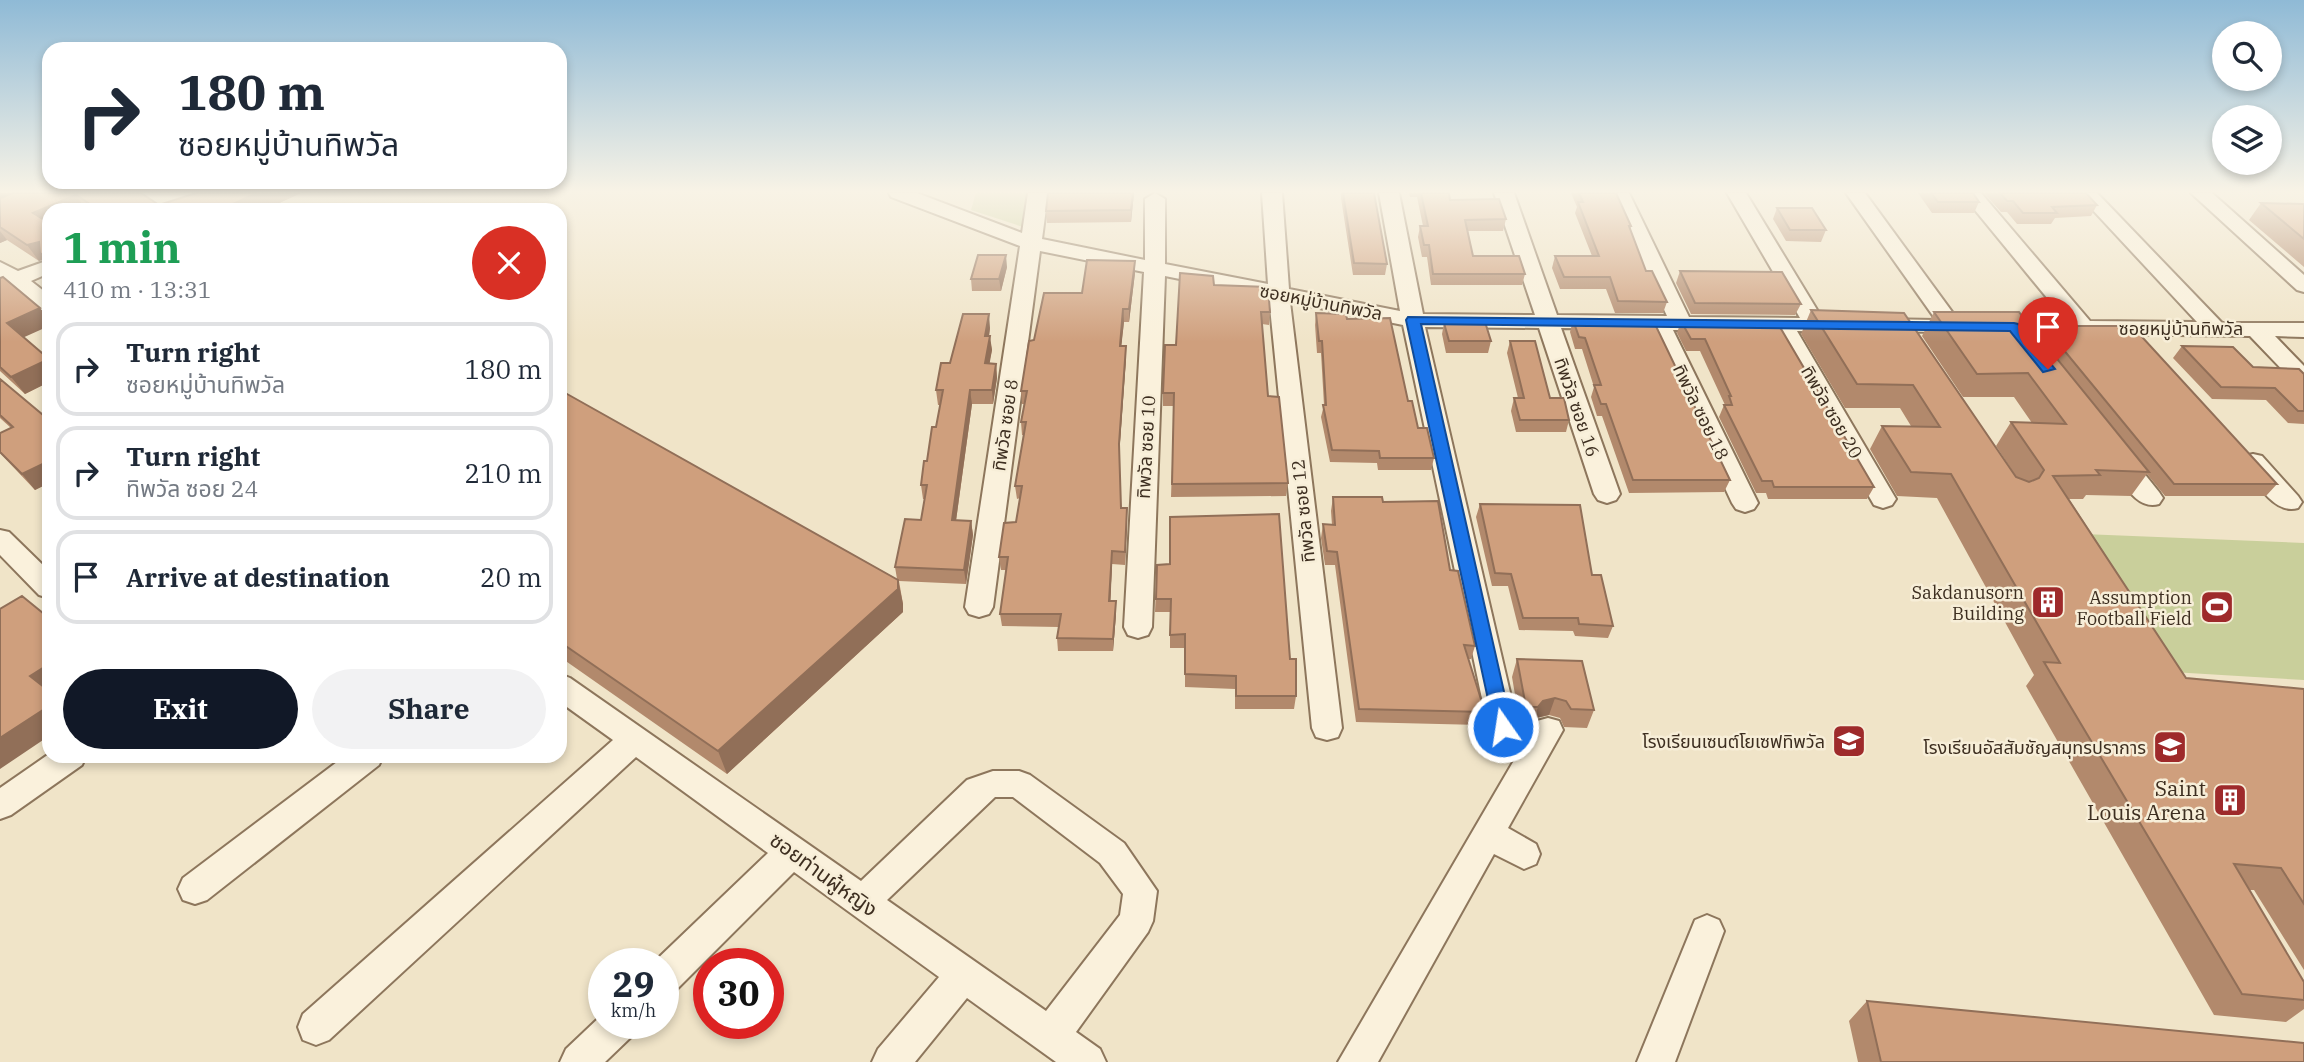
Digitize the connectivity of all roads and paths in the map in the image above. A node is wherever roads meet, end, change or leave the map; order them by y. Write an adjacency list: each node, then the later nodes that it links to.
1 (1031, 243): 13 (street, ซอยหมู่บ้านทิพวัล); 44 (street, ทิพวัล ซอย 8)
2 (1155, 243): 13 (street, ทิพวัล ซอย 10)
3 (1275, 243): 16 (street, ทิพวัล ซอย 12)
4 (1398, 243): 18 (street)
5 (1521, 243): 19 (street, ทิพวัล ซอย 16)
6 (1639, 243): 20 (street, ทิพวัล ซอย 18)
7 (1766, 243): 22 (street)
8 (1891, 243): 24 (street)
9 (2011, 243): 26 (street)
10 (2134, 243): 28 (street)
11 (2255, 243): 15 (street)
12 (42, 267): 14 (street)
13 (1155, 268): 16 (street, ซอยหมู่บ้านทิพวัล); 45 (street, ทิพวัล ซอย 10)
14 (8, 274): 17 (street)
15 (2304, 286)
16 (1279, 295): 18 (street, ซอยหมู่บ้านทิพวัล); 48 (street, ทิพวัล ซอย 12)
17 (42, 300)
18 (1413, 320): 19 (street, ซอยหมู่บ้านทิพวัล); 47 (street)
19 (1547, 320): 20 (street, ซอยหมู่บ้านทิพวัล); 37 (street, ทิพวัล ซอย 16)
20 (1670, 321): 21 (street, ซอยหมู่บ้านทิพวัล); 41 (street, ทิพวัล ซอย 18)
21 (1782, 325): 22 (street, ซอยหมู่บ้านทิพวัล); 39 (street, ทิพวัล ซอย 20)
22 (1815, 325): 23 (street, ซอยหมู่บ้านทิพวัล)
23 (1901, 327): 24 (street, ซอยหมู่บ้านทิพวัล); 33 (street)
24 (1952, 327): 25 (street, ซอยหมู่บ้านทิพวัล)
25 (2014, 327): 26 (street, ซอยหมู่บ้านทิพวัล); 31 (street)
26 (2083, 327): 27 (street, ซอยหมู่บ้านทิพวัล)
27 (2130, 327): 28 (street, ซอยหมู่บ้านทิพวัล); 32 (street)
28 (2215, 328): 29 (street, ซอยหมู่บ้านทิพวัล)
29 (2254, 328): 30 (street, ซอยหมู่บ้านทิพวัล); 34 (street)
30 (2304, 330)
31 (2031, 348)
32 (2148, 348)
33 (1916, 349)
34 (2304, 379)
35 (2233, 440): 40 (street)
36 (2107, 444): 38 (street)
37 (1607, 494)
38 (2150, 498)
39 (1882, 499)
40 (2289, 502)
41 (1745, 503)
42 (4, 548): 43 (street)
43 (42, 582)
44 (979, 607)
45 (1138, 626)
46 (567, 690): 50 (street, ซอยท่านผู้หญิง)
47 (1503, 727)
48 (1327, 728)
49 (1548, 730): 54 (street)
50 (635, 739): 55 (street, ซอยท่านผู้หญิง); 62 (street)
51 (61, 763): 53 (street)
52 (359, 763): 57 (street)
53 (0, 806)
54 (1489, 834): 56 (street); 68 (street)
55 (792, 852): 58 (street, ซอยท่านผู้หญิง); 60 (street)
56 (1524, 854)
57 (195, 889)
58 (862, 901): 61 (street, ซอยท่านผู้หญิง); 63 (street)
59 (1707, 931): 69 (street)
60 (679, 962)
61 (964, 974): 63 (street, ซอยท่านผู้หญิง); 66 (street)
62 (316, 1027)
63 (1050, 1036): 67 (street, ซอยท่านผู้หญิง)
64 (603, 1039): 65 (street)
65 (579, 1062)
66 (891, 1062)
67 (1087, 1062)
68 (1357, 1062)
69 (1656, 1062)

